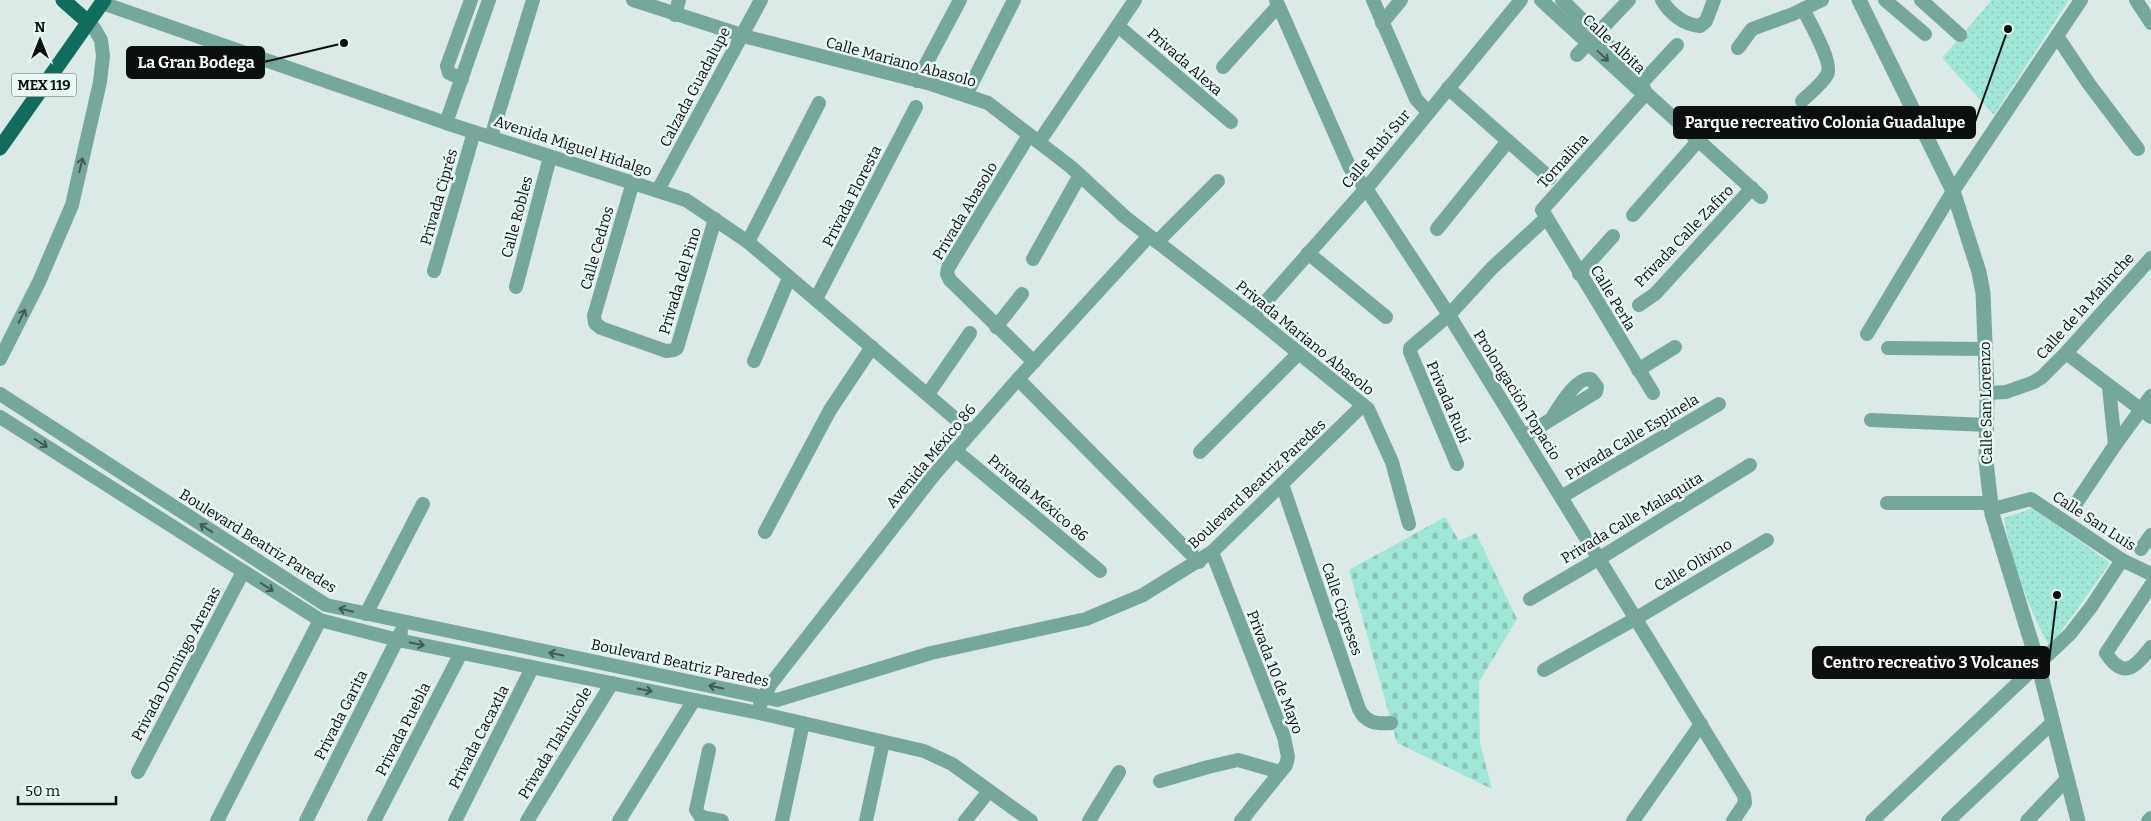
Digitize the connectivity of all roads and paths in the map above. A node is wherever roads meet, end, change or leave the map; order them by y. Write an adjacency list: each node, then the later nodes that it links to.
1 (63, 0): 30 (main road)
2 (471, 0): 43 (street)
3 (488, 0): 43 (street)
4 (533, 0): 55 (street)
5 (633, 0): 29 (street, Calle Mariano Abasolo)
6 (679, 0): 29 (street)
7 (762, 0): 35 (street, Calzada Guadalupe)
8 (960, 0): 44 (street)
9 (1014, 0): 47 (street)
10 (1135, 0): 33 (street)
11 (1372, 0): 31 (street)
12 (1401, 0): 31 (street)
13 (1521, 0): 45 (street, Calle Rubí Sur)
14 (1541, 0): 38 (street, Calle Albita)
15 (1562, 0): 38 (street, Calle Albita)
16 (1629, 0): 38 (street)
17 (1662, 0): 18 (street)
18 (1714, 0)
19 (1822, 0): 28 (street)
20 (1878, 0): 27 (street)
21 (1885, 0): 34 (street)
22 (1921, 0): 36 (street)
23 (2081, 0): 37 (street)
24 (2136, 0): 32 (street)
25 (103, 1): 30 (main road, MEX 119); 53 (street, Avenida Miguel Hidalgo)
26 (1277, 3): 42 (street); 66 (street, Prolongación Topacio)
27 (1862, 7): 68 (street, Calle San Lorenzo)
28 (1803, 9): 40 (street); 48 (street)
29 (675, 15): 35 (street, Calle Mariano Abasolo)
30 (88, 22): 59 (main road, MEX 119); 100 (street, one-way to 30)
31 (1382, 23): 51 (street)
32 (2151, 23)
33 (1118, 26): 52 (street, Privada Alexa); 56 (street)
34 (1925, 34)
35 (741, 35): 44 (street, Calle Mariano Abasolo); 67 (street, Calzada Guadalupe)
36 (1960, 35)
37 (2057, 36): 60 (street); 68 (street)
38 (1593, 38): 41 (street); 46 (street, Calle Albita)
39 (1677, 45): 46 (street, Tornalina)
40 (1738, 48)
41 (1577, 55)
42 (1223, 67)
43 (462, 79): 53 (street)
44 (917, 81): 47 (street, Calle Mariano Abasolo)
45 (1448, 88): 51 (street, Calle Rubí Sur); 57 (street)
46 (1642, 89): 58 (street, Calle Albita); 72 (street, Tornalina)
47 (966, 95): 56 (street, Calle Mariano Abasolo)
48 (1802, 101)
49 (819, 103): 76 (street)
50 (916, 107): 85 (street, Privada Floresta)
51 (1428, 112): 66 (street, Calle Rubí Sur)
52 (1230, 122)
53 (446, 123): 54 (street, Avenida Miguel Hidalgo)
54 (474, 132): 55 (street, Avenida Miguel Hidalgo); 80 (street, Privada Ciprés)
55 (491, 137): 61 (street, Avenida Miguel Hidalgo)
56 (1034, 138): 62 (street, Calle Mariano Abasolo); 90 (street, Privada Abasolo)
57 (1508, 141): 63 (street); 73 (street)
58 (1698, 141): 69 (street, Calle Albita); 70 (street)
59 (0, 148)
60 (2138, 149)
61 (550, 156): 65 (street, Avenida Miguel Hidalgo); 83 (street, Calle Robles)
62 (1080, 175): 75 (street, Calle Mariano Abasolo); 79 (street)
63 (1550, 178)
64 (1218, 181): 75 (street)
65 (633, 182): 67 (street, Avenida Miguel Hidalgo); 97 (street, Calle Cedros)
66 (1365, 189): 77 (street, Calle Rubí Sur); 87 (street, Prolongación Topacio)
67 (658, 190): 71 (street, Avenida Miguel Hidalgo)
68 (1953, 191): 92 (street); 96 (street, Calle San Lorenzo)
69 (1757, 193): 86 (street, Privada Calle Zafiro)
70 (1634, 215)
71 (715, 219): 76 (street, Avenida Miguel Hidalgo); 97 (street, Privada del Pino)
72 (1545, 219): 81 (street, Calle Perla); 87 (street)
73 (1437, 229)
74 (1612, 236): 81 (street)
75 (1153, 239): 88 (street, Privada Mariano Abasolo); 102 (street, Avenida México 86)
76 (748, 242): 82 (street, Avenida Miguel Hidalgo)
77 (1308, 254): 88 (street, Calle Rubí Sur); 89 (street)
78 (2151, 258): 99 (street, Calle de la Malinche)
79 (1033, 259)
80 (434, 272)
81 (1580, 274): 103 (street, Calle Perla)
82 (788, 278): 85 (street, Avenida Miguel Hidalgo); 101 (street)
83 (516, 287)
84 (1022, 294): 90 (street)
85 (816, 299): 93 (street, Avenida Miguel Hidalgo)
86 (1639, 305)
87 (1449, 314): 119 (street, Prolongación Topacio); 123 (street, Privada Rubí)
88 (1252, 316): 98 (street, Privada Mariano Abasolo)
89 (1386, 317)
90 (996, 327): 102 (street, Privada Abasolo)
91 (970, 333): 109 (street)
92 (1867, 334)
93 (872, 346): 109 (street, Avenida Miguel Hidalgo); 132 (street)
94 (1675, 346): 103 (street)
95 (1888, 348): 96 (street)
96 (1985, 348): 107 (street, Calle San Lorenzo)
97 (674, 350)
98 (1299, 353): 111 (street, Privada Mariano Abasolo); 122 (street)
99 (2066, 354): 105 (street); 107 (street, Calle de la Malinche)
100 (0, 359)
101 (754, 361)
102 (1034, 362): 104 (street, Avenida México 86)
103 (1638, 370): 106 (street, Calle Perla)
104 (1018, 379): 118 (street, Avenida México 86); 139 (street)
105 (2109, 387): 113 (street); 120 (street)
106 (1653, 393)
107 (1987, 393): 117 (street, Calle San Lorenzo)
108 (0, 394): 145 (street, Boulevard Beatriz Paredes, one-way to 108)
109 (928, 394): 118 (street, Avenida Miguel Hidalgo)
110 (2151, 396): 113 (street)
111 (1363, 404): 125 (street, Boulevard Beatriz Paredes); 131 (street, Privada Mariano Abasolo)
112 (1718, 404): 126 (street, Privada Calle Espinela)
113 (2146, 414): 120 (street)
114 (0, 417): 141 (street, one-way to 141)
115 (1552, 418): 119 (street)
116 (1871, 420): 117 (street)
117 (1987, 425): 129 (street, Calle San Lorenzo)
118 (971, 432): 121 (street, Avenida México 86)
119 (1524, 436): 126 (street, Prolongación Topacio)
120 (2115, 445): 130 (street)
121 (955, 450): 140 (street, Privada México 86); 156 (street, Avenida México 86)
122 (1200, 452)
123 (1457, 464)
124 (1750, 465): 137 (street, Privada Calle Malaquita)
125 (1282, 484): 136 (street, Boulevard Beatriz Paredes); 160 (street, Calle Cipreses)
126 (1561, 497): 137 (street, Prolongación Topacio)
127 (1888, 503): 129 (street, Calle San Luis)
128 (423, 504): 145 (street)
129 (1990, 505): 138 (street, Calle San Luis); 152 (street, Calle San Lorenzo)
130 (2073, 508)
131 (1409, 524)
132 (765, 532)
133 (2151, 535): 135 (street)
134 (1767, 540): 146 (street, Calle Olivino)
135 (2142, 549)
136 (1212, 552): 139 (street, Boulevard Beatriz Paredes); 167 (street, Privada 10 de Mayo)
137 (1600, 558): 144 (street, Privada Calle Malaquita); 146 (street, Prolongación Topacio)
138 (2122, 560): 142 (street, Calle San Luis); 152 (street)
139 (1199, 562): 156 (street, Boulevard Beatriz Paredes)
140 (1100, 571)
141 (243, 572): 147 (street, one-way to 147); 165 (street, Privada Domingo Arenas)
142 (2151, 574)
143 (2151, 585): 150 (street)
144 (1530, 599)
145 (366, 614): 148 (street, Boulevard Beatriz Paredes)
146 (1635, 619): 154 (street, Calle Olivino); 162 (street, Prolongación Topacio)
147 (320, 620): 149 (street); 171 (street)
148 (405, 623): 149 (street, Privada Garita); 156 (street, Boulevard Beatriz Paredes, one-way to 148)
149 (398, 640): 151 (street, one-way to 151); 172 (street, Privada Garita)
150 (2151, 647)
151 (461, 653): 153 (street); 173 (street, Privada Puebla)
152 (2038, 664): 161 (street, Calle San Lorenzo); 186 (street)
153 (532, 668): 155 (street); 174 (street, Privada Cacaxtla)
154 (1544, 670)
155 (612, 683): 157 (street, one-way to 157); 175 (street, Privada Tlahuicole)
156 (763, 697): 158 (street, Avenida México 86)
157 (694, 700): 158 (street); 176 (street)
158 (758, 713): 159 (street)
159 (803, 723): 163 (street); 178 (street)
160 (1391, 723)
161 (2052, 723): 168 (street, Calle San Lorenzo); 187 (street)
162 (1701, 724): 184 (street); 185 (street, Prolongación Topacio)
163 (883, 742): 170 (street); 179 (street)
164 (709, 750): 177 (street)
165 (138, 772)
166 (1119, 772): 182 (street)
167 (1280, 772): 169 (street); 183 (street, Privada 10 de Mayo)
168 (2067, 779): 188 (street); 189 (street, Calle San Lorenzo)
169 (1160, 781)
170 (989, 791): 180 (street); 181 (street)
171 (217, 821)
172 (306, 821)
173 (374, 821)
174 (455, 821)
175 (527, 821)
176 (619, 821)
177 (719, 821)
178 (782, 821)
179 (866, 821)
180 (965, 821)
181 (1031, 821)
182 (1090, 821)
183 (1241, 821)
184 (1633, 821)
185 (1733, 821)
186 (1872, 821)
187 (1948, 821)
188 (2027, 821)
189 (2078, 821)

